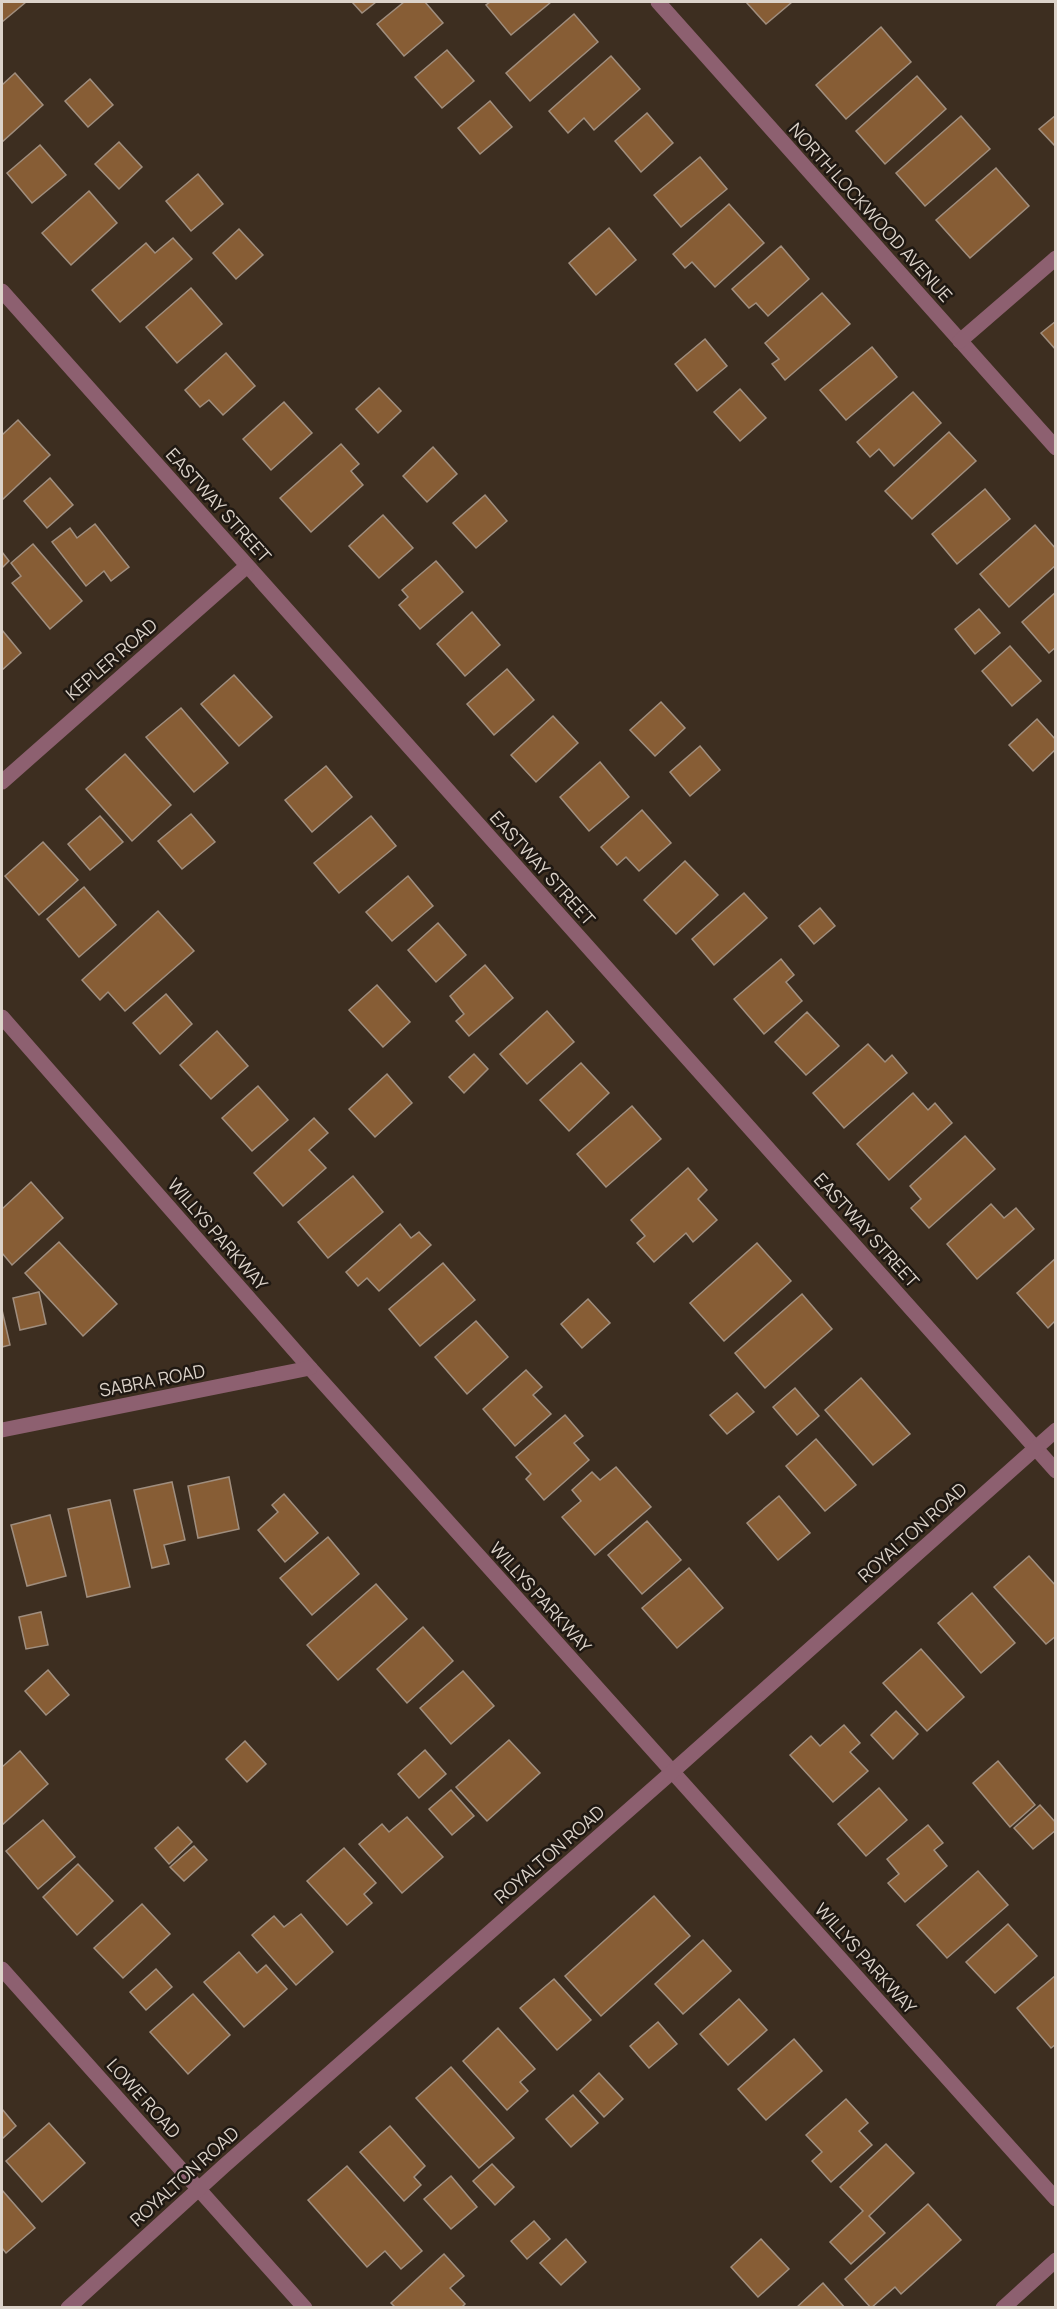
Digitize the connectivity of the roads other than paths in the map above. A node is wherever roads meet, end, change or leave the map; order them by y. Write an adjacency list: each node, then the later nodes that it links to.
1 (658, 2): 4 (street, NORTH LOCKWOOD AVENUE)
2 (1056, 258): 4 (street)
3 (2, 291): 6 (street, EASTWAY STREET)
4 (960, 341): 5 (street, NORTH LOCKWOOD AVENUE)
5 (1056, 448)
6 (247, 566): 7 (street, KEPLER ROAD); 12 (street, EASTWAY STREET)
7 (2, 782)
8 (2, 1017): 9 (street, WILLYS PARKWAY)
9 (310, 1368): 10 (street, SABRA ROAD); 14 (street, WILLYS PARKWAY)
10 (2, 1430)
11 (1056, 1430): 12 (street, ROYALTON ROAD)
12 (1036, 1448): 13 (street, EASTWAY STREET); 14 (street, ROYALTON ROAD)
13 (1056, 1470)
14 (672, 1772): 16 (street, ROYALTON ROAD); 17 (street, WILLYS PARKWAY)
15 (2, 1969): 16 (street, LOWE ROAD)
16 (199, 2188): 19 (street, ROYALTON ROAD); 20 (street, LOWE ROAD)
17 (1056, 2199)
18 (1056, 2260): 21 (street)
19 (68, 2307)
20 (305, 2307)
21 (1003, 2307)

